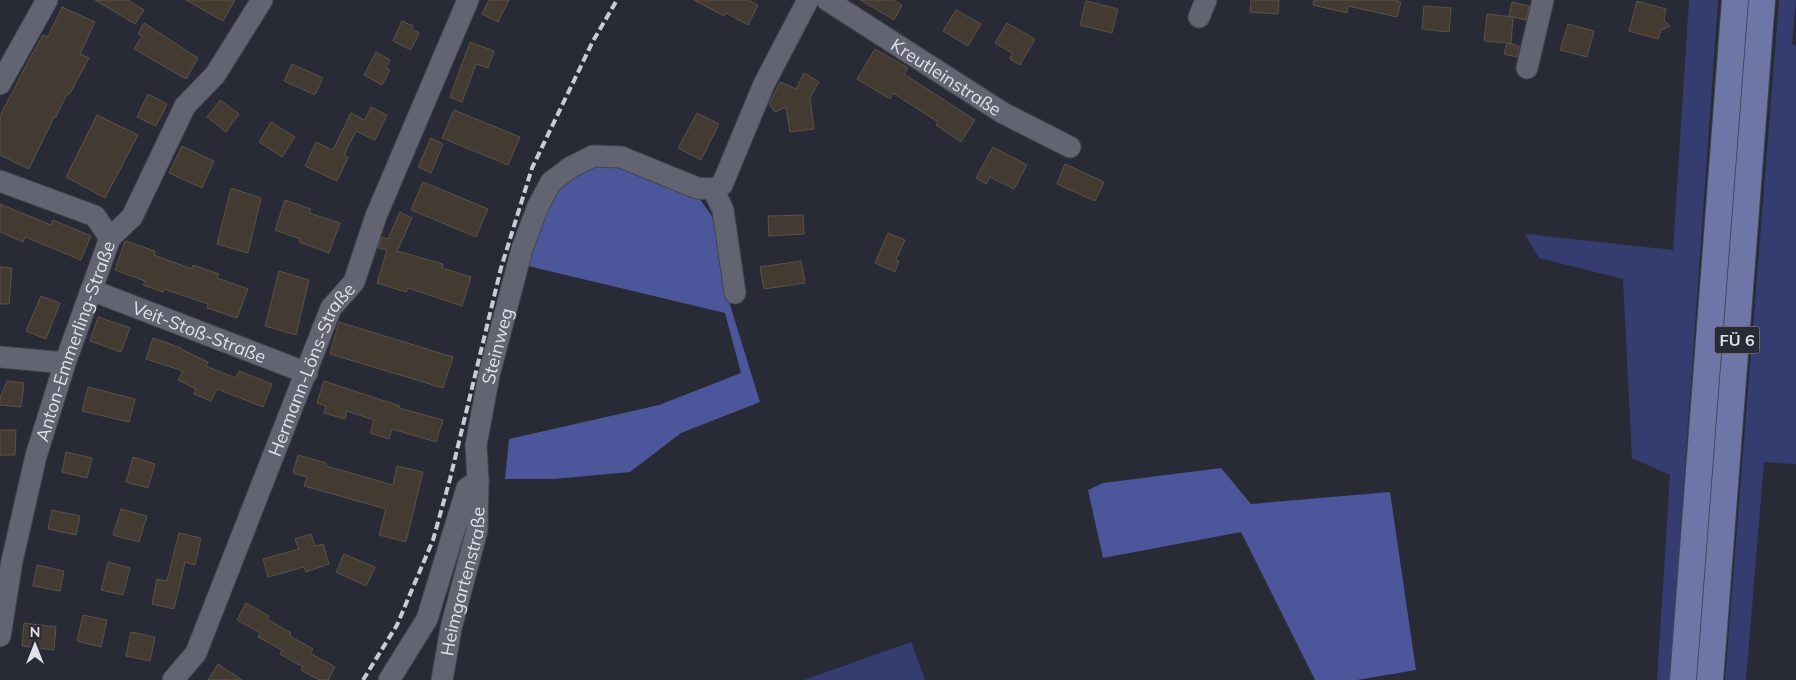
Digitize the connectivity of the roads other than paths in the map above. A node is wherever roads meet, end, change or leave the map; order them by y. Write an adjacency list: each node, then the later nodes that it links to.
1 (47, 0): 10 (street)
2 (262, 0): 14 (street, Anton-Emmerling-Straße)
3 (468, 0): 19 (street, Hermann-Löns-Straße)
4 (808, 0): 13 (street)
5 (827, 0): 11 (street, Kreutleinstraße)
6 (1543, 0): 9 (street)
7 (1735, 0): 27 (main road, FÜ 6)
8 (1762, 0): 28 (main road, FÜ 6)
9 (1527, 68)
10 (0, 84)
11 (1070, 146)
12 (0, 181): 14 (street)
13 (718, 187): 16 (street); 20 (street, Steinweg)
14 (110, 238): 15 (street, Anton-Emmerling-Straße)
15 (91, 290): 18 (street, Anton-Emmerling-Straße); 19 (street, Veit-Stoß-Straße)
16 (735, 293)
17 (0, 357): 18 (street)
18 (65, 363): 23 (street, Anton-Emmerling-Straße)
19 (307, 373): 24 (street, Hermann-Löns-Straße)
20 (478, 481): 21 (street); 22 (street, Heimgartenstraße)
21 (427, 619): 22 (street); 25 (street)
22 (451, 628): 26 (street, Heimgartenstraße)
23 (0, 636)
24 (173, 680)
25 (389, 680)
26 (442, 680)
27 (1683, 680)
28 (1710, 680)

